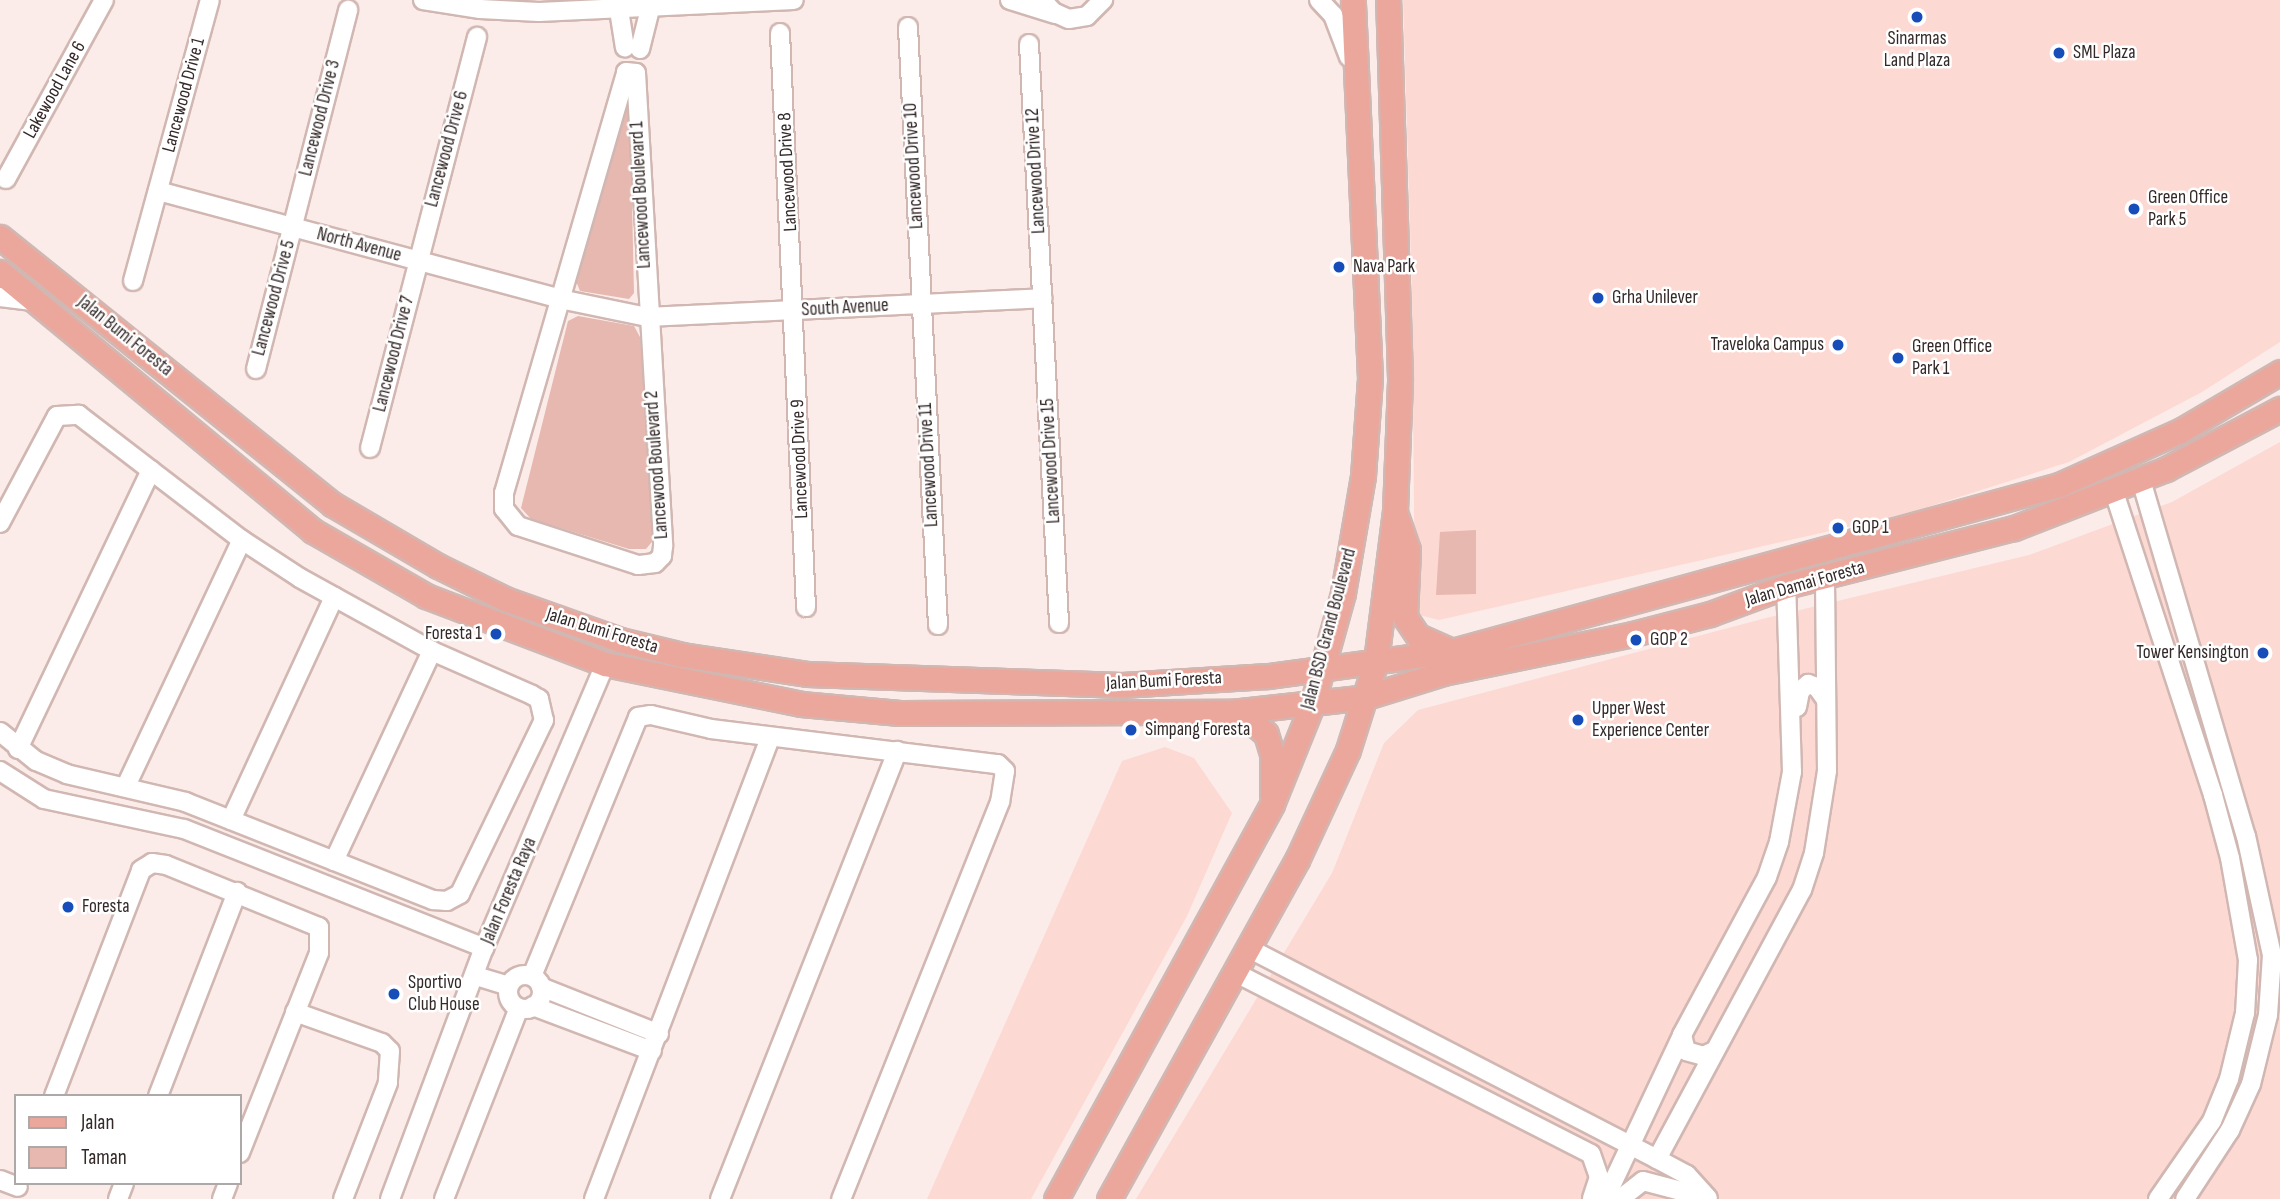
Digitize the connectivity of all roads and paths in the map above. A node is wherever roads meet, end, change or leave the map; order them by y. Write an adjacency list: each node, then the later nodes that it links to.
1 (104, 0): 22 (street, Lakewood Lane 6)
2 (210, 0): 23 (street, Lancewood Drive 1)
3 (423, 0): 12 (street)
4 (794, 0): 11 (street)
5 (1010, 0): 16 (street)
6 (1042, 0): 16 (street)
7 (1103, 0): 16 (street)
8 (1319, 0): 21 (street)
9 (1353, 0): 21 (main road, Jalan BSD Grand Boulevard)
10 (1388, 0): 44 (main road, Jalan BSD Grand Boulevard)
11 (769, 1): 13 (street)
12 (540, 6): 15 (street)
13 (650, 9): 15 (street); 15 (street)
14 (348, 10): 24 (street, Lancewood Drive 3)
15 (619, 10)
16 (1058, 15)
17 (908, 27): 33 (street, Lancewood Drive 10)
18 (780, 33): 34 (street, Lancewood Drive 8)
19 (477, 37): 26 (street, Lancewood Drive 6)
20 (1029, 44): 30 (street, Lancewood Drive 12)
21 (1356, 92): 60 (main road, Jalan BSD Grand Boulevard)
22 (6, 179)
23 (158, 191): 24 (street, North Avenue); 28 (street, Lancewood Drive 1)
24 (293, 227): 26 (street, North Avenue); 36 (street, Lancewood Drive 5)
25 (0, 237): 43 (main road, Jalan Bumi Foresta)
26 (418, 261): 31 (street, North Avenue); 39 (street, Lancewood Drive 7)
27 (0, 272): 32 (main road, Jalan Bumi Foresta)
28 (133, 281)
29 (0, 297): 32 (street)
30 (1043, 298): 33 (street, South Avenue); 54 (street, Lancewood Drive 15)
31 (560, 299): 35 (street, North Avenue); 35 (street, Lancewood Boulevard 1); 35 (street, Lancewood Boulevard 2)
32 (42, 303): 46 (main road, Jalan Bumi Foresta)
33 (920, 304): 34 (street, South Avenue); 55 (street, Lancewood Drive 11)
34 (795, 311): 35 (street, South Avenue); 53 (street, Lancewood Drive 9)
35 (647, 317)
36 (256, 369)
37 (2280, 372): 57 (main road, Jalan Damai Foresta)
38 (2280, 409): 41 (main road, Jalan Damai Foresta)
39 (370, 448)
40 (151, 470): 45 (street); 47 (street); 68 (street)
41 (2141, 480): 42 (main road, Jalan Damai Foresta); 48 (street)
42 (2114, 492): 49 (main road, Jalan Damai Foresta); 50 (street)
43 (332, 504): 46 (main road); 60 (main road, Jalan Bumi Foresta)
44 (1395, 511): 57 (main road); 58 (main road, Jalan BSD Grand Boulevard)
45 (0, 523)
46 (313, 531): 59 (main road, Jalan Bumi Foresta)
47 (242, 540): 52 (street); 71 (street)
48 (2167, 572): 50 (street); 110 (street)
49 (1825, 575): 51 (main road, Jalan Damai Foresta); 62 (street)
50 (2145, 579): 109 (street)
51 (1786, 586): 61 (main road, Jalan Damai Foresta); 66 (street)
52 (334, 597): 56 (street); 73 (street)
53 (806, 607)
54 (1059, 623)
55 (938, 625)
56 (432, 650): 74 (street); 74 (street)
57 (1452, 652): 58 (main road, Jalan Damai Foresta)
58 (1376, 661): 60 (main road, Jalan Damai Foresta); 61 (main road, Jalan BSD Grand Boulevard)
59 (605, 664): 64 (main road, Jalan Bumi Foresta); 76 (street, Jalan Foresta Raya)
60 (1323, 668): 63 (main road, Jalan BSD Grand Boulevard)
61 (1366, 697): 63 (main road, Jalan Damai Foresta); 77 (main road, Jalan BSD Grand Boulevard)
62 (1826, 700): 66 (street); 89 (street)
63 (1312, 705): 64 (main road, Jalan Bumi Foresta); 72 (main road, Jalan BSD Grand Boulevard)
64 (1231, 712): 72 (main road)
65 (0, 732): 68 (street)
66 (1791, 734): 87 (street)
67 (770, 737): 69 (street); 80 (street); 86 (street)
68 (18, 749): 71 (street)
69 (897, 751): 102 (street); 103 (street)
70 (0, 771): 76 (street)
71 (126, 786): 73 (street)
72 (1272, 804): 104 (main road, Jalan BSD Grand Boulevard)
73 (231, 820): 74 (street)
74 (334, 861)
75 (237, 892): 85 (street); 90 (street); 91 (street)
76 (484, 948): 79 (street, Jalan Foresta Raya)
77 (1250, 949): 78 (main road, Jalan BSD Grand Boulevard); 81 (street)
78 (1236, 973): 83 (street); 105 (main road, Jalan BSD Grand Boulevard)
79 (476, 976): 82 (street); 99 (street, Jalan Foresta Raya)
80 (536, 982): 82 (street); 84 (street); 86 (street)
81 (1318, 982): 83 (street); 92 (street)
82 (509, 986): 84 (street)
83 (1307, 1006): 106 (street)
84 (526, 1007): 88 (street); 100 (street)
85 (295, 1012): 93 (street); 98 (street)
86 (659, 1034): 88 (street)
87 (1682, 1035): 89 (street); 92 (street)
88 (652, 1051): 101 (street)
89 (1714, 1051): 94 (street)
90 (55, 1094)
91 (159, 1094)
92 (1631, 1146): 94 (street); 107 (street)
93 (242, 1148)
94 (1657, 1159): 97 (street)
95 (0, 1180): 96 (street)
96 (17, 1190)
97 (1708, 1198): 108 (street)
98 (343, 1199)
99 (390, 1199)
100 (444, 1199)
101 (594, 1199)
102 (720, 1199)
103 (841, 1199)
104 (1056, 1199)
105 (1109, 1199)
106 (1592, 1199)
107 (1605, 1199)
108 (1620, 1199)
109 (2158, 1199)
110 (2185, 1199)

